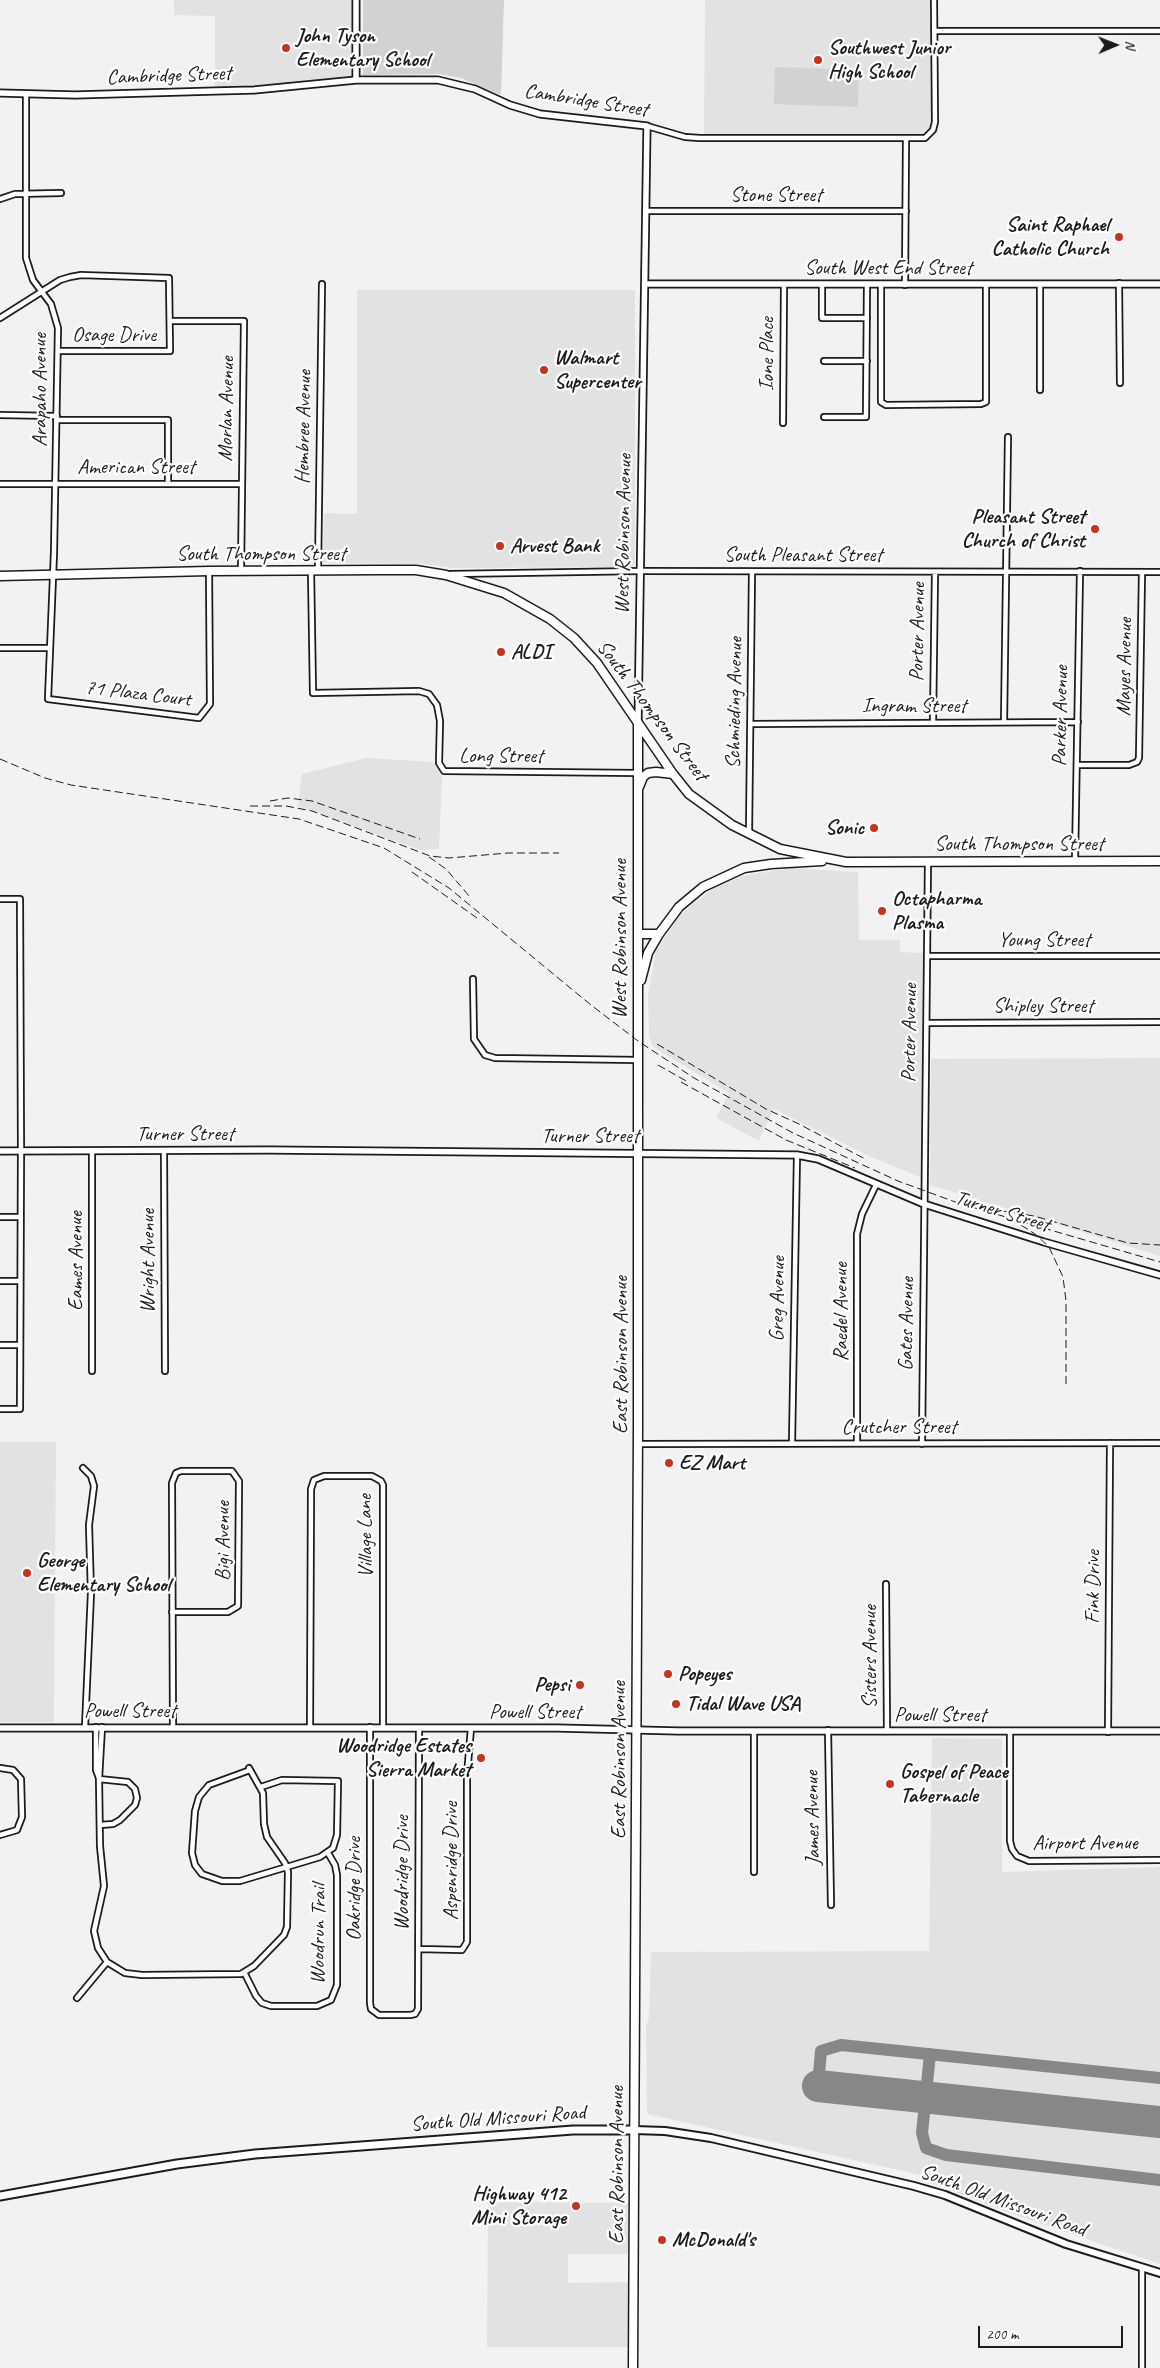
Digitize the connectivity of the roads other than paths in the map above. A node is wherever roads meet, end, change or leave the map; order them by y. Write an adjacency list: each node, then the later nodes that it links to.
1 (356, 0): 5 (street)
2 (934, 0): 3 (street)
3 (934, 31): 4 (street); 9 (street, Cambridge Street)
4 (1160, 31)
5 (356, 80): 7 (street, Cambridge Street); 8 (street, Cambridge Street)
6 (0, 93): 7 (street, Cambridge Street)
7 (26, 94): 11 (street, Arapaho Avenue)
8 (647, 126): 9 (street, Cambridge Street); 14 (street, West Robinson Avenue)
9 (906, 140): 13 (street)
10 (61, 193): 11 (street)
11 (26, 194): 12 (street); 26 (street, Arapaho Avenue)
12 (0, 199)
13 (906, 211): 14 (street, Stone Street); 22 (street)
14 (646, 212): 17 (street, West Robinson Avenue)
15 (1119, 283): 24 (street, South West End Street); 25 (street, South West End Street); 33 (street)
16 (322, 284): 46 (street, Hembree Avenue)
17 (646, 284): 18 (street, South West End Street); 48 (street, West Robinson Avenue)
18 (784, 284): 19 (street, South West End Street); 38 (street, Ione Place)
19 (822, 284): 20 (street, South West End Street); 28 (street)
20 (867, 284): 21 (street, South West End Street); 28 (street)
21 (881, 284): 22 (street, South West End Street); 23 (street)
22 (904, 284): 23 (street, South West End Street)
23 (986, 284): 24 (street, South West End Street)
24 (1040, 284): 34 (street)
25 (1160, 284)
26 (42, 292): 27 (street); 29 (street); 30 (street, Arapaho Avenue)
27 (0, 318)
28 (867, 318): 32 (street)
29 (170, 320): 30 (street, Osage Drive); 43 (street, Morlan Avenue)
30 (58, 351): 37 (street, Arapaho Avenue)
31 (824, 361): 32 (street)
32 (867, 361): 36 (street)
33 (1120, 383)
34 (1040, 390)
35 (0, 414): 37 (street)
36 (824, 417)
37 (56, 418): 40 (street, Arapaho Avenue); 41 (street)
38 (783, 424)
39 (1008, 437): 51 (street)
40 (56, 483): 41 (street, American Street); 42 (street, American Street); 55 (street, Arapaho Avenue)
41 (168, 483): 43 (street, American Street)
42 (0, 484)
43 (242, 484): 45 (street, Morlan Avenue)
44 (209, 571): 45 (highway, South Thompson Street); 55 (highway, South Thompson Street); 58 (street, 71 Plaza Court)
45 (241, 571): 46 (highway, South Thompson Street)
46 (314, 571): 54 (highway, South Thompson Street); 59 (street, Hembree Avenue)
47 (1080, 571): 51 (street, South Pleasant Street); 52 (street, South Pleasant Street); 62 (street, Parker Avenue)
48 (641, 572): 49 (street, South Pleasant Street); 54 (street, South Pleasant Street); 63 (street, West Robinson Avenue)
49 (752, 572): 50 (street, South Pleasant Street); 64 (street, Schmieding Avenue)
50 (935, 572): 51 (street, South Pleasant Street); 60 (street, Porter Avenue)
51 (1006, 572): 61 (street)
52 (1142, 572): 53 (street, South Pleasant Street); 65 (street, Mayes Avenue)
53 (1160, 572)
54 (446, 574): 63 (highway, South Thompson Street)
55 (52, 575): 56 (highway, South Thompson Street); 58 (street, 71 Plaza Court)
56 (0, 576)
57 (0, 648): 58 (street)
58 (49, 648)
59 (313, 693): 66 (street, Long Street)
60 (933, 722): 61 (street, Ingram Street); 64 (street, Ingram Street)
61 (1004, 722): 62 (street, Ingram Street)
62 (1078, 722): 65 (street, Parker Avenue)
63 (638, 724): 66 (highway, West Robinson Avenue); 67 (highway, South Thompson Street)
64 (750, 724): 69 (street, Schmieding Avenue)
65 (1077, 765): 73 (street, Parker Avenue)
66 (637, 773): 68 (highway, West Robinson Avenue)
67 (673, 774): 68 (highway); 69 (highway, South Thompson Street)
68 (637, 794): 77 (highway, West Robinson Avenue)
69 (750, 835): 70 (highway, South Thompson Street)
70 (780, 849): 71 (highway, South Thompson Street); 75 (highway)
71 (832, 860): 72 (highway, South Thompson Street); 75 (highway)
72 (928, 861): 73 (highway, South Thompson Street); 79 (street, Porter Avenue)
73 (1075, 861): 74 (highway, South Thompson Street)
74 (1160, 861)
75 (770, 864): 78 (highway)
76 (0, 900): 87 (street)
77 (638, 937): 78 (highway); 82 (highway, West Robinson Avenue)
78 (657, 937): 82 (highway)
79 (928, 956): 80 (street, Young Street); 84 (street, Porter Avenue)
80 (1160, 956)
81 (473, 979): 85 (street)
82 (638, 997): 85 (highway, West Robinson Avenue)
83 (1160, 1022): 84 (street, Shipley Street)
84 (927, 1023): 93 (street, Porter Avenue)
85 (638, 1060): 90 (highway, West Robinson Avenue)
86 (0, 1151): 87 (street, Turner Street)
87 (20, 1151): 88 (street, Turner Street); 94 (street)
88 (92, 1151): 89 (street, Turner Street); 101 (street, Eames Avenue)
89 (164, 1151): 90 (street, Turner Street); 102 (street, Wright Avenue)
90 (639, 1153): 91 (street, Turner Street); 108 (highway, East Robinson Avenue)
91 (797, 1154): 92 (street, Turner Street); 104 (street, Greg Avenue)
92 (876, 1185): 93 (street, Turner Street); 105 (street, Raedel Avenue)
93 (924, 1204): 96 (street, Turner Street); 109 (street, Gates Avenue)
94 (20, 1217): 95 (street); 98 (street)
95 (0, 1218)
96 (1160, 1275)
97 (0, 1281): 98 (street)
98 (20, 1281): 100 (street)
99 (0, 1345): 100 (street)
100 (20, 1345): 103 (street)
101 (92, 1371)
102 (165, 1371)
103 (0, 1409)
104 (792, 1443): 105 (street, Crutcher Street); 108 (street, Crutcher Street)
105 (857, 1443): 109 (street, Crutcher Street)
106 (1110, 1443): 107 (street, Crutcher Street); 109 (street, Crutcher Street); 128 (street, Fink Drive)
107 (1160, 1443)
108 (638, 1444): 122 (highway, East Robinson Avenue)
109 (922, 1444)
110 (83, 1468): 113 (street)
111 (886, 1584): 124 (street, Sisters Avenue)
112 (172, 1612): 112 (street, Bigi Avenue); 115 (street)
113 (86, 1727): 114 (street, Powell Street); 119 (street, Powell Street)
114 (99, 1727): 115 (street, Powell Street); 130 (street)
115 (173, 1727): 116 (street, Powell Street)
116 (310, 1727): 117 (street, Powell Street); 118 (street, Village Lane)
117 (370, 1727): 118 (street, Powell Street); 143 (street, Oakridge Drive)
118 (383, 1727): 120 (street, Powell Street)
119 (0, 1728)
120 (419, 1728): 121 (street, Powell Street); 139 (street, Woodridge Drive)
121 (471, 1728): 122 (street, Powell Street); 139 (street, Aspenridge Drive)
122 (637, 1730): 125 (street, Powell Street); 144 (highway, East Robinson Avenue)
123 (828, 1730): 124 (street, Powell Street); 125 (street, Powell Street); 138 (street, James Avenue)
124 (886, 1730): 126 (street, Powell Street)
125 (754, 1731): 137 (street)
126 (1010, 1731): 128 (street, Powell Street); 135 (street, Airport Avenue)
127 (1160, 1731): 128 (street, Powell Street)
128 (1108, 1732)
129 (0, 1768): 133 (street)
130 (99, 1779): 132 (street); 132 (street)
131 (261, 1787): 134 (street); 136 (street); 136 (street)
132 (100, 1825): 140 (street)
133 (0, 1835)
134 (328, 1853): 136 (street); 141 (street, Woodrun Trail)
135 (1160, 1860)
136 (287, 1867): 141 (street)
137 (754, 1872)
138 (831, 1905)
139 (418, 1949): 143 (street, Woodridge Drive)
140 (107, 1962): 141 (street); 142 (street)
141 (244, 1972)
142 (77, 1998)
143 (410, 2015)
144 (634, 2130): 145 (main road, South Old Missouri Road); 146 (main road, South Old Missouri Road); 148 (highway, East Robinson Avenue)
145 (0, 2196)
146 (1142, 2268): 147 (main road, South Old Missouri Road); 149 (street)
147 (1160, 2274)
148 (633, 2368)
149 (1142, 2368)

